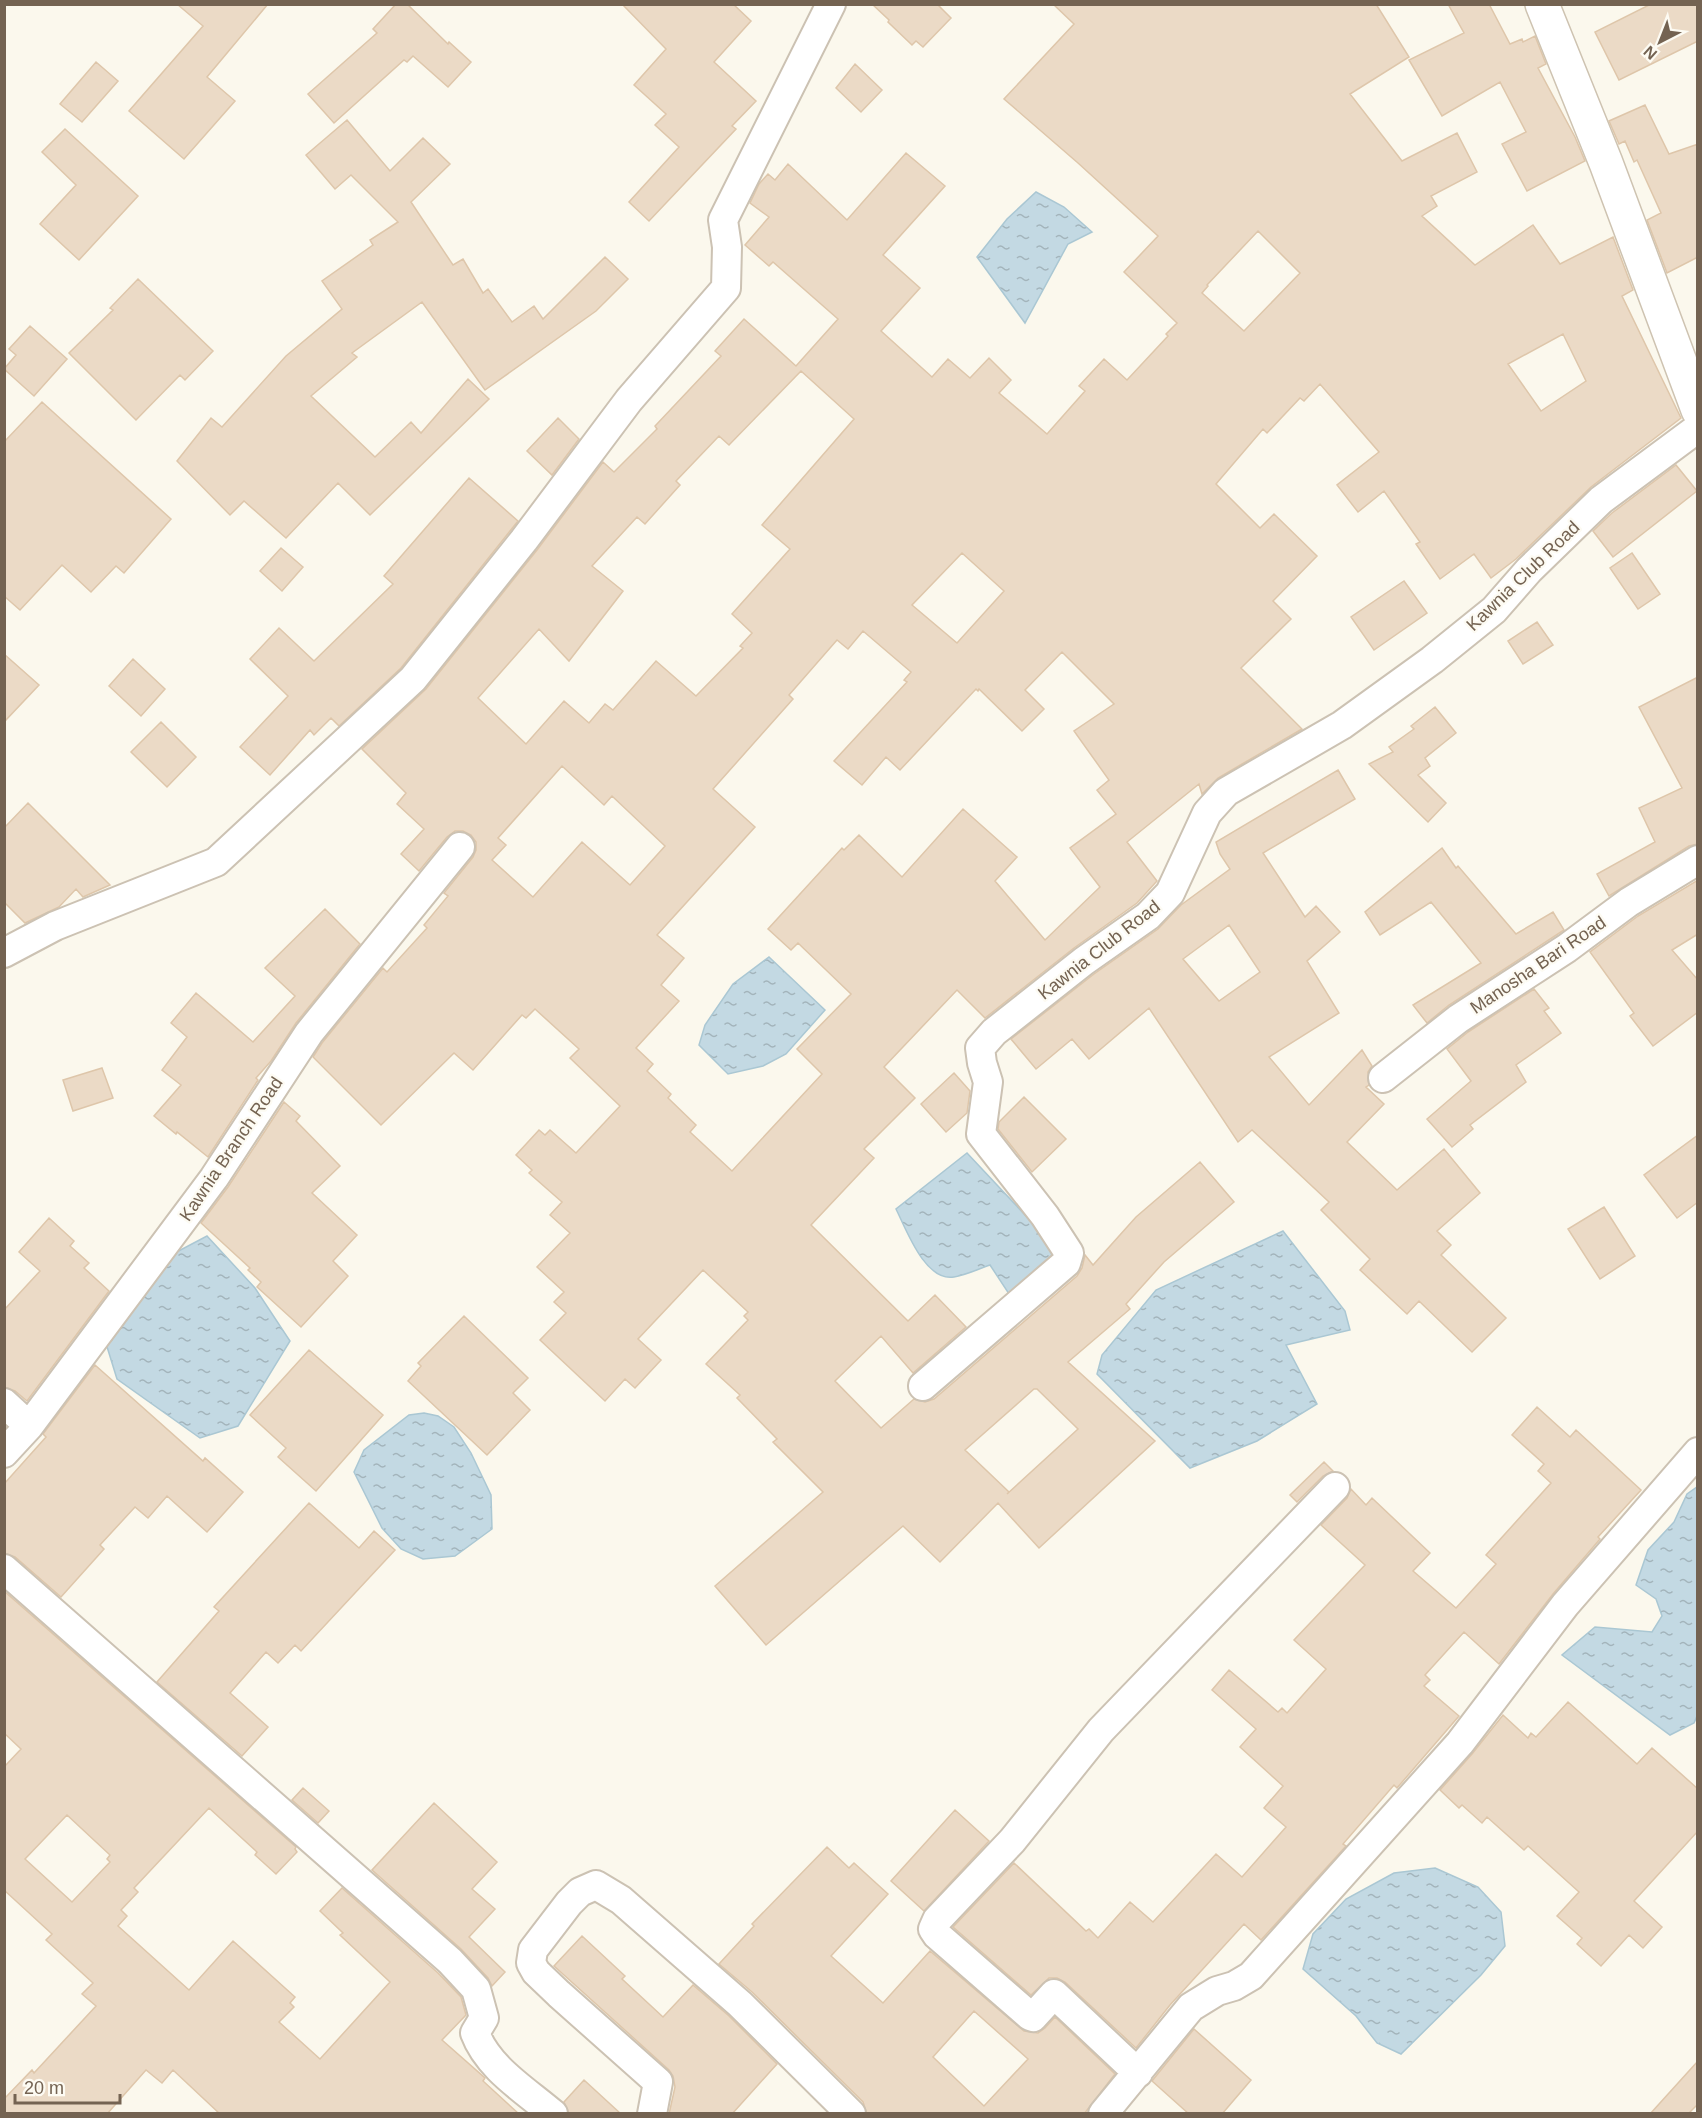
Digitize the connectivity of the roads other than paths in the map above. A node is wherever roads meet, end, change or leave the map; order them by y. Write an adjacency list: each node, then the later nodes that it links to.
1 (831, 4): 7 (street)
2 (1542, 4): 3 (street)
3 (1698, 410)
4 (1698, 428): 9 (street, Kawnia Club Road)
5 (460, 847): 11 (street, Kawnia Branch Road)
6 (1698, 860): 8 (street, Manosha Bari Road)
7 (4, 953)
8 (1383, 1078)
9 (923, 1386)
10 (4, 1403): 11 (street)
11 (29, 1426): 13 (street, Kawnia Branch Road)
12 (1698, 1452): 16 (street)
13 (4, 1453)
14 (1335, 1487): 16 (street)
15 (4, 1569): 17 (street)
16 (1138, 2073): 20 (street)
17 (553, 2114)
18 (652, 2114): 19 (street)
19 (851, 2114)
20 (1103, 2114)

